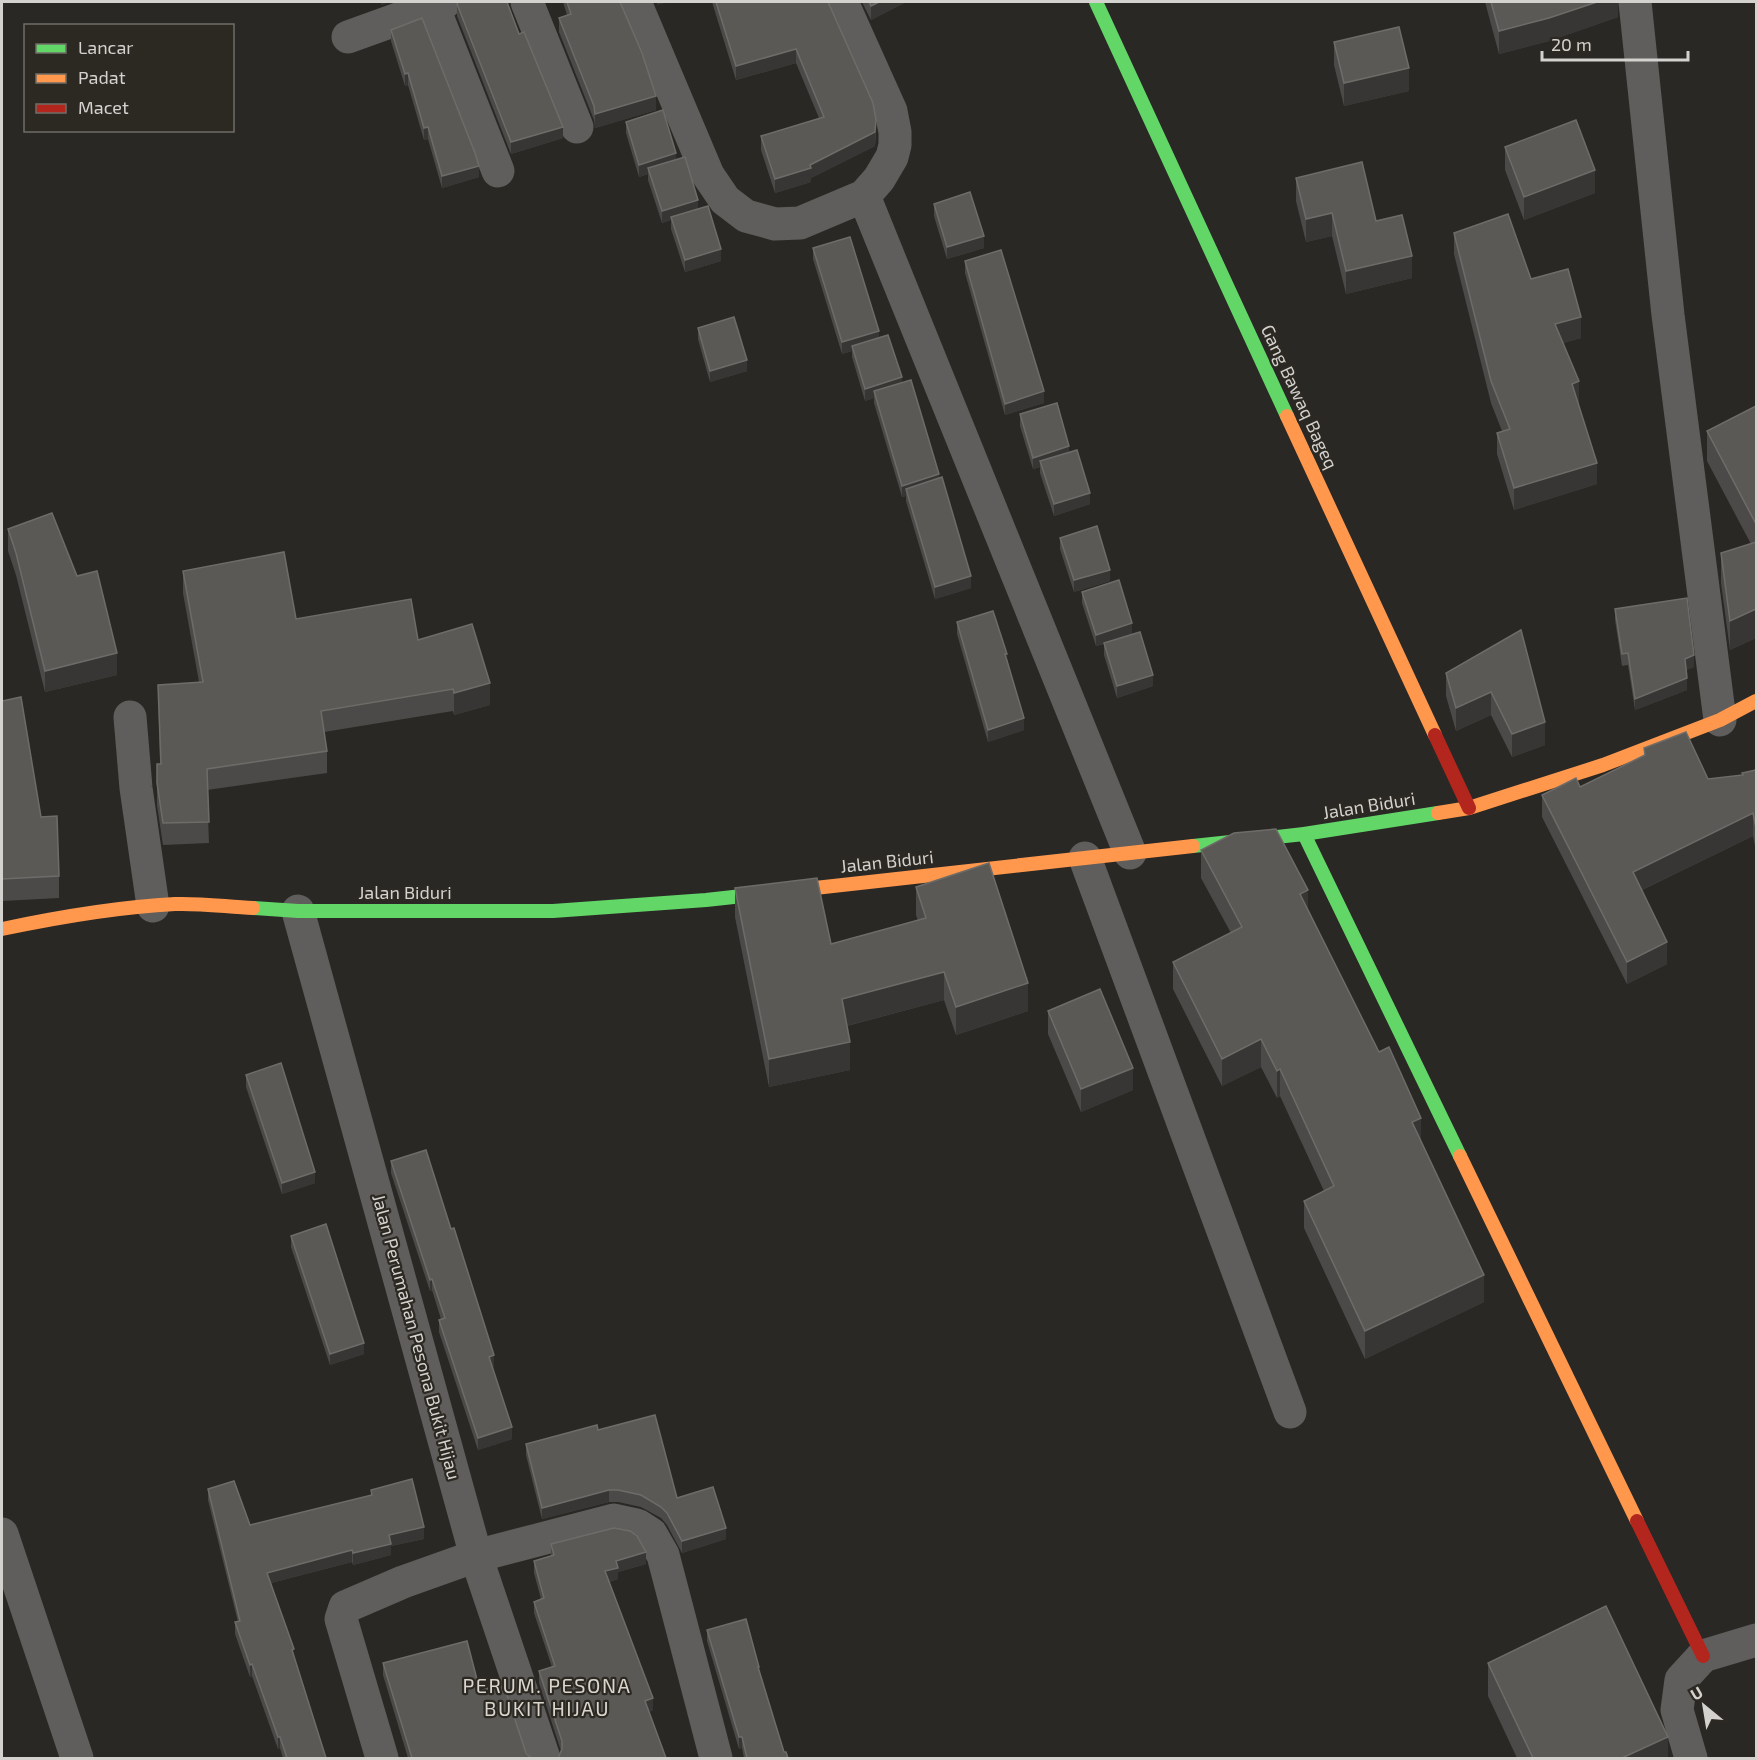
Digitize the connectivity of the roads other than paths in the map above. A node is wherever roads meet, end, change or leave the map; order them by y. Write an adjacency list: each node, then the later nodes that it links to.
1 (527, 2): 8 (street)
2 (635, 2): 10 (street)
3 (842, 2): 10 (street)
4 (1096, 2): 14 (street, Gang Bawaq Bageq)
5 (1635, 2): 13 (street)
6 (439, 4): 7 (street); 9 (street)
7 (348, 37)
8 (577, 127)
9 (498, 171)
10 (864, 196): 16 (street)
11 (1756, 702): 13 (street, Jalan Biduri)
12 (130, 717): 18 (street)
13 (1720, 720): 14 (street, Jalan Biduri)
14 (1469, 808): 15 (street, Jalan Biduri)
15 (1304, 834): 16 (street, Jalan Biduri); 25 (street)
16 (1130, 854): 17 (street, Jalan Biduri)
17 (1084, 858): 19 (street, Jalan Biduri); 21 (street)
18 (153, 906): 19 (street, Jalan Biduri); 20 (street, Jalan Biduri)
19 (298, 911): 23 (street, Jalan Perumahan Pesona Bukit Hijau)
20 (2, 929)
21 (1290, 1412)
22 (2, 1534): 26 (street)
23 (476, 1556): 27 (street); 28 (street, Jalan Perumahan Pesona Bukit Hijau); 29 (street)
24 (1756, 1640): 25 (street)
25 (1703, 1656): 30 (street)
26 (77, 1758)
27 (382, 1758)
28 (544, 1758)
29 (716, 1758)
30 (1691, 1758)

